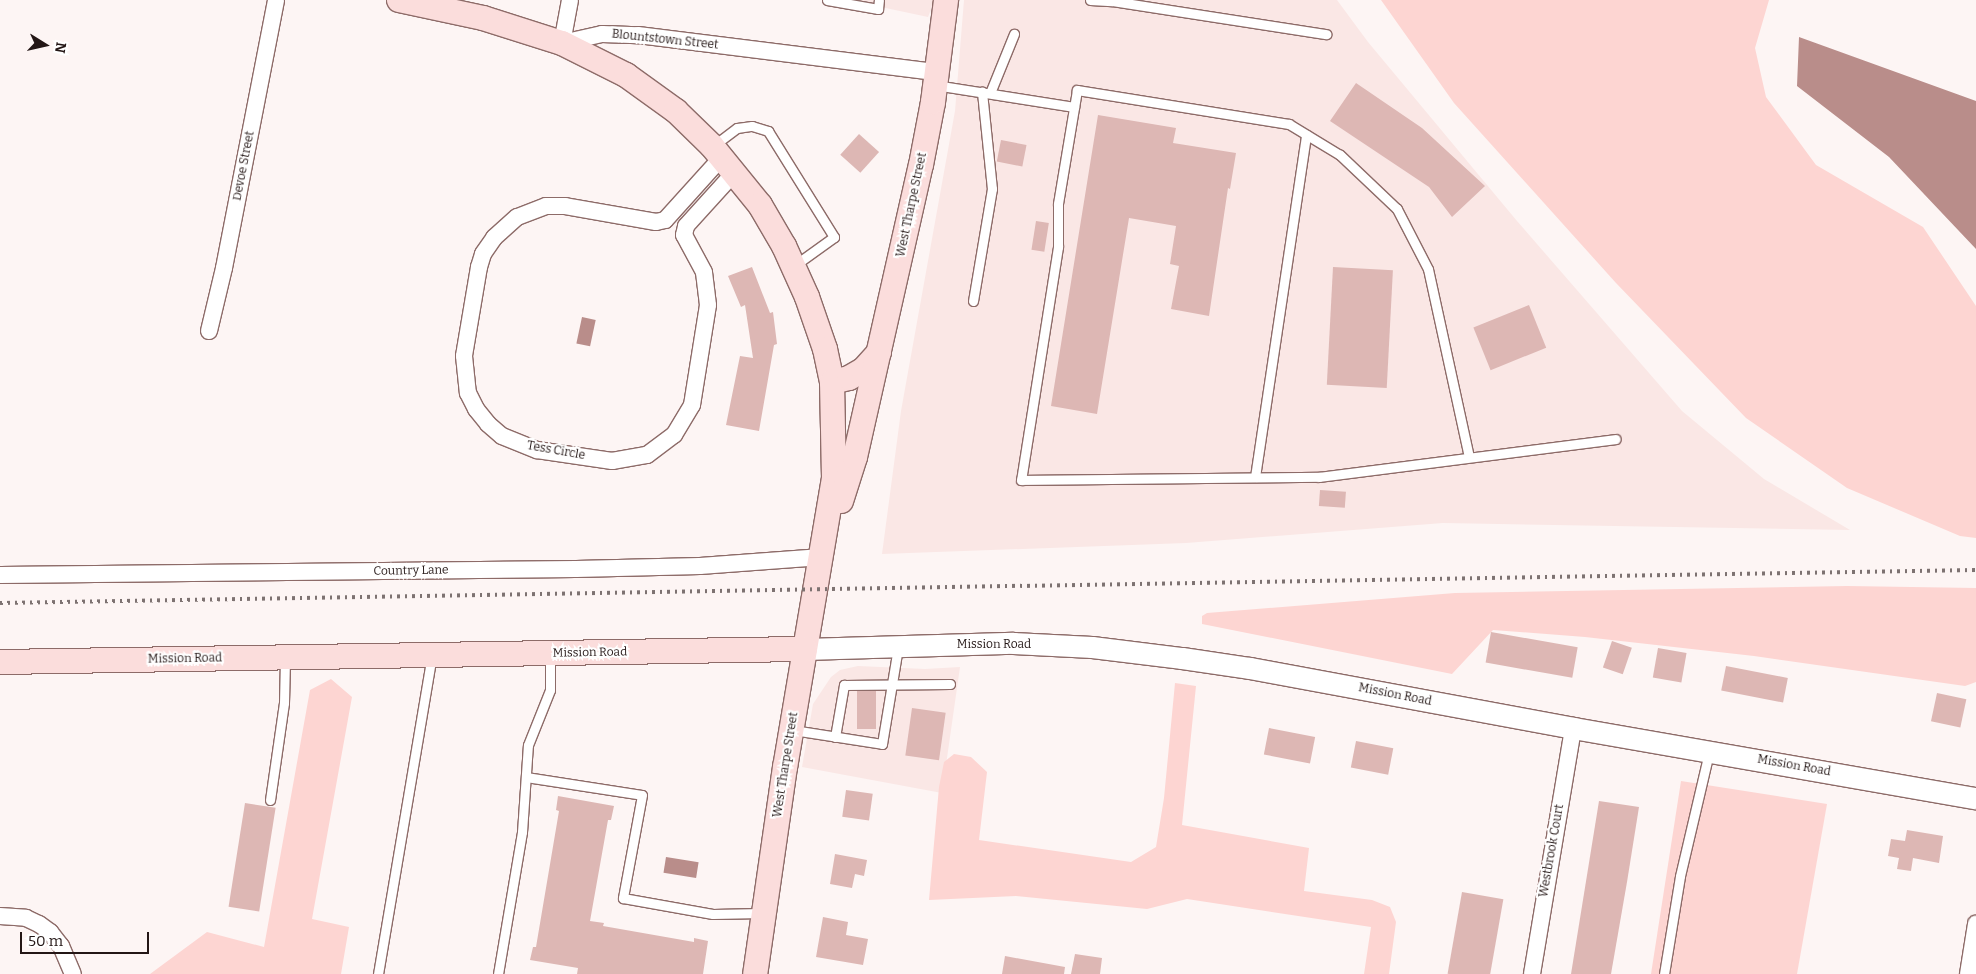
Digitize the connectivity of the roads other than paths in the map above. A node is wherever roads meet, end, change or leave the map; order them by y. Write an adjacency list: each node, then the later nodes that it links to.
1 (276, 0): 21 (street, Devoe Street)
2 (399, 0): 8 (main road)
3 (570, 0): 11 (street)
4 (827, 0): 5 (lane)
5 (879, 0)
6 (946, 0): 12 (main road, West Tharpe Street)
7 (1090, 0): 10 (lane)
8 (423, 2): 11 (main road)
9 (1014, 34): 13 (lane)
10 (1326, 34)
11 (562, 43): 12 (street, Blountstown Street); 16 (main road)
12 (936, 78): 13 (lane); 22 (main road, West Tharpe Street)
13 (986, 93): 14 (lane); 20 (lane)
14 (1074, 107): 15 (lane); 26 (lane)
15 (1306, 135): 25 (lane); 26 (lane)
16 (723, 158): 17 (street, Tess Circle); 18 (street, Tess Circle); 19 (main road); 19 (lane)
17 (679, 207): 18 (street); 18 (street, Tess Circle)
18 (693, 218)
19 (793, 267): 23 (main road)
20 (973, 301)
21 (208, 331)
22 (879, 352): 23 (main road, West Tharpe Street); 27 (main road)
23 (832, 382): 27 (main road)
24 (1616, 439): 25 (lane)
25 (1469, 457): 26 (lane)
26 (1254, 477)
27 (822, 557): 28 (street, Country Lane); 30 (main road, West Tharpe Street)
28 (0, 576)
29 (898, 646): 30 (street, Mission Road); 35 (lane); 37 (street, Mission Road)
30 (806, 649): 31 (main road, Mission Road); 38 (main road, West Tharpe Street)
31 (550, 653): 32 (main road, Mission Road); 41 (lane)
32 (432, 655): 33 (main road, Mission Road); 48 (lane)
33 (285, 658): 34 (main road, Mission Road); 43 (lane)
34 (0, 662)
35 (892, 684): 36 (lane); 39 (lane); 39 (lane)
36 (950, 684)
37 (1573, 728): 40 (street, Mission Road); 51 (street, Westbrook Court)
38 (791, 730): 39 (lane); 44 (main road, West Tharpe Street)
39 (835, 737)
40 (1709, 752): 42 (street, Mission Road); 52 (lane)
41 (526, 777): 44 (lane); 49 (lane)
42 (1976, 798)
43 (270, 800)
44 (764, 913): 50 (main road, West Tharpe Street)
45 (0, 916): 47 (street)
46 (1976, 924): 53 (street)
47 (73, 974)
48 (378, 974)
49 (498, 974)
50 (755, 974)
51 (1532, 974)
52 (1664, 974)
53 (1968, 974)

